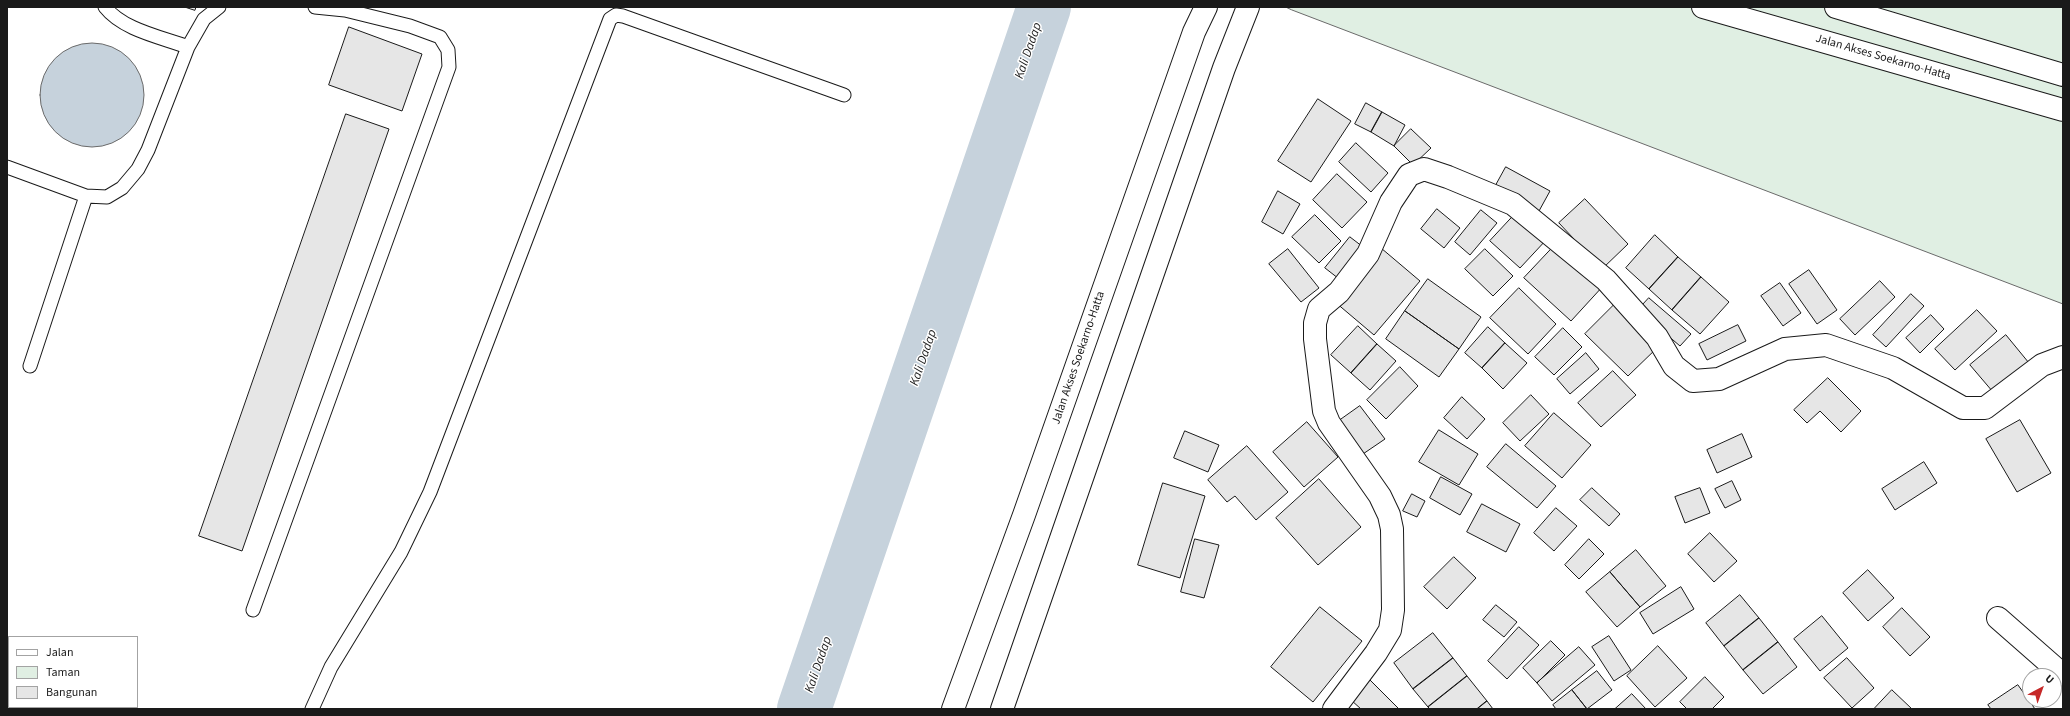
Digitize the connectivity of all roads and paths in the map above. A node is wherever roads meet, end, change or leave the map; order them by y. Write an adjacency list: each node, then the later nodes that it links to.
1 (105, 7): 8 (lane)
2 (219, 7): 8 (lane)
3 (315, 7): 16 (lane)
4 (1206, 7): 20 (main road, Jalan Akses Soekarno-Hatta)
5 (1248, 7): 21 (main road)
6 (1703, 7): 11 (main road, Jalan Akses Soekarno-Hatta)
7 (1836, 7): 9 (main road)
8 (188, 47): 13 (lane)
9 (2063, 75)
10 (844, 95): 19 (lane)
11 (2063, 110)
12 (7, 168): 13 (lane)
13 (86, 196): 15 (lane)
14 (2063, 357): 22 (main road)
15 (30, 366)
16 (253, 610)
17 (1998, 618): 18 (main road)
18 (2063, 675)
19 (312, 709)
20 (953, 709)
21 (1002, 709)
22 (1334, 709)

